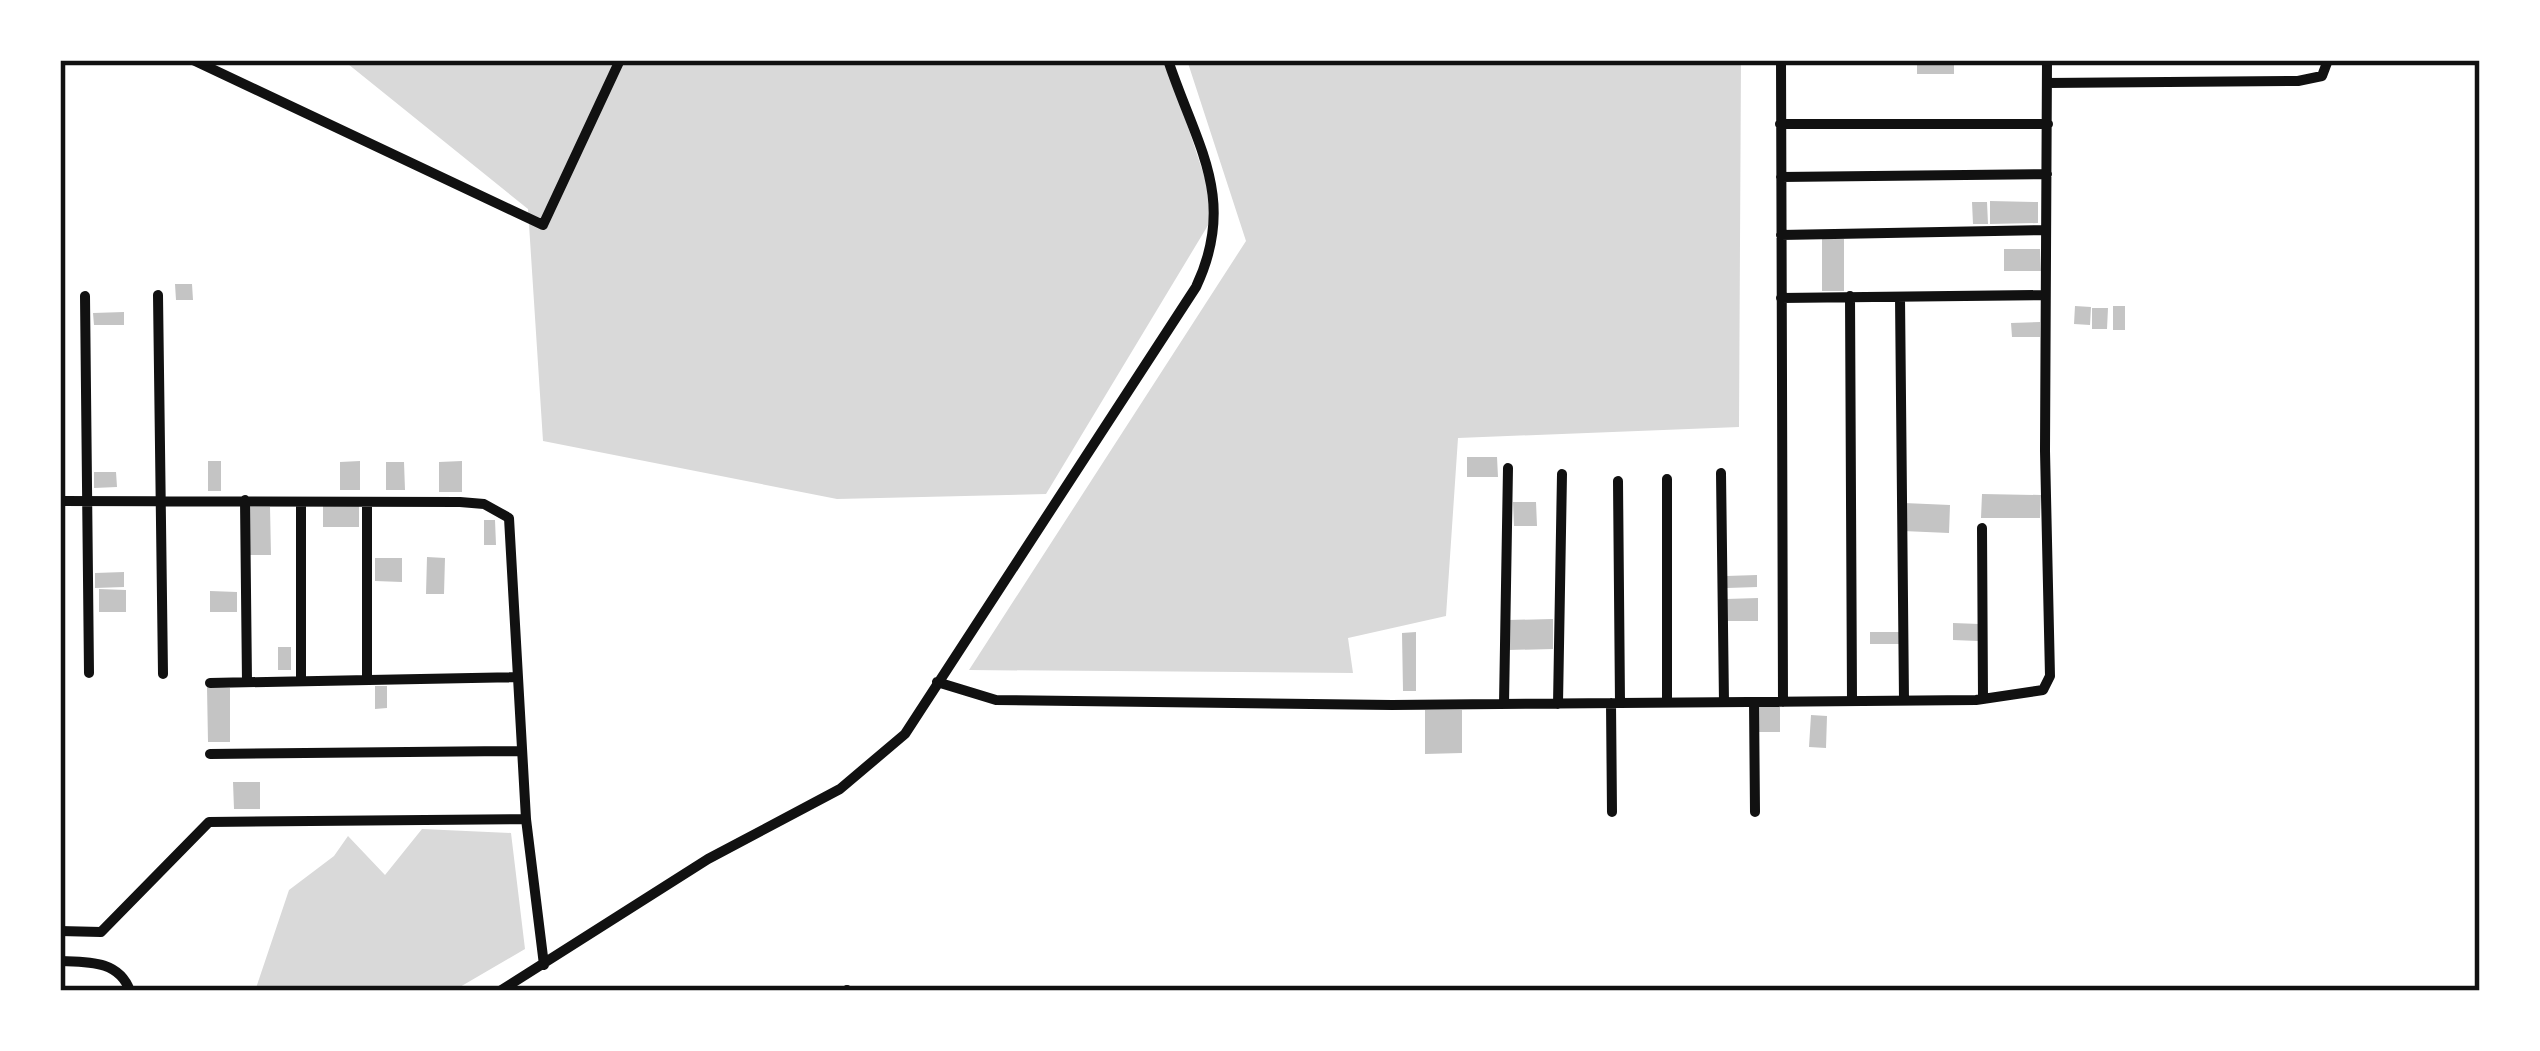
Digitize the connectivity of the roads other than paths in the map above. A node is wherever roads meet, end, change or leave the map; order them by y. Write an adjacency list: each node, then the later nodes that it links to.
1 (194, 60): 2 (street)
2 (620, 60)
3 (1168, 60): 39 (street)
4 (1781, 60): 8 (street)
5 (2047, 60): 7 (street)
6 (2328, 60): 7 (street)
7 (2048, 83): 9 (street)
8 (1780, 124): 9 (street); 11 (street)
9 (2048, 124): 10 (street)
10 (2047, 174): 11 (street); 12 (street)
11 (1781, 177): 13 (street)
12 (2046, 230): 13 (street); 15 (street)
13 (1781, 235): 19 (street)
14 (158, 295): 28 (street)
15 (2045, 295): 18 (street); 40 (street)
16 (85, 296): 27 (street)
17 (1850, 296): 18 (street); 19 (street); 43 (street)
18 (1900, 297): 41 (street)
19 (1781, 298): 42 (street)
20 (1508, 468): 48 (street)
21 (1721, 473): 45 (street)
22 (1562, 474): 49 (street)
23 (1667, 479): 44 (street)
24 (1618, 481): 47 (street)
25 (245, 500): 28 (street); 29 (street); 38 (street)
26 (60, 501): 27 (street)
27 (88, 502): 28 (street); 32 (street)
28 (159, 502): 33 (street)
29 (301, 502): 30 (street); 36 (street)
30 (367, 502): 34 (street); 35 (street)
31 (1982, 528): 40 (street)
32 (89, 673)
33 (163, 674)
34 (517, 677): 35 (street); 50 (street)
35 (367, 680): 36 (street)
36 (301, 681): 38 (street)
37 (210, 682): 38 (street)
38 (248, 682)
39 (937, 682): 48 (street); 57 (street)
40 (1983, 699): 41 (street)
41 (1904, 700): 43 (street)
42 (1783, 701): 43 (street); 46 (street)
43 (1852, 701)
44 (1667, 702): 45 (street); 47 (street)
45 (1724, 702): 46 (street)
46 (1754, 702): 53 (street)
47 (1615, 703): 49 (street); 52 (street)
48 (1504, 704): 49 (street)
49 (1558, 704)
50 (522, 751): 51 (street); 54 (street)
51 (210, 754)
52 (1612, 812)
53 (1755, 812)
54 (526, 819): 55 (street); 57 (street)
55 (60, 932)
56 (60, 961): 58 (street)
57 (544, 964): 59 (street)
58 (130, 991)
59 (500, 991)

